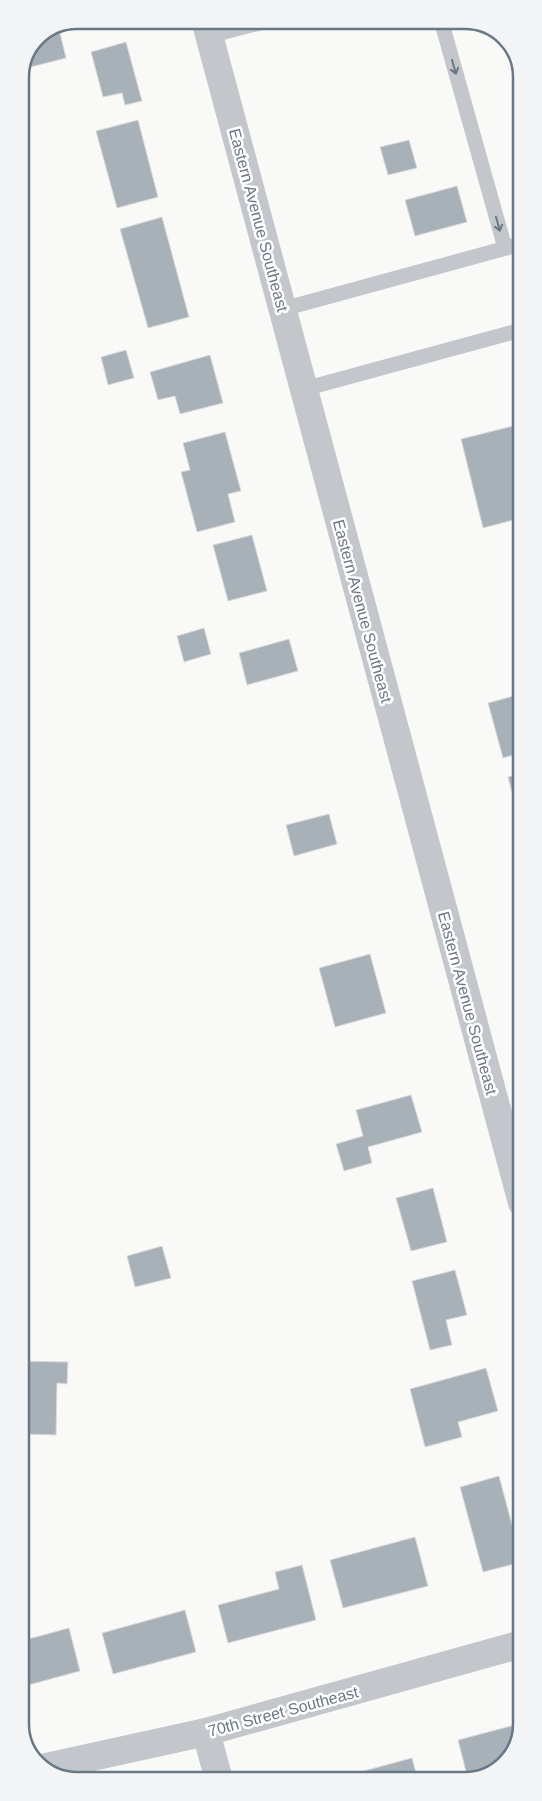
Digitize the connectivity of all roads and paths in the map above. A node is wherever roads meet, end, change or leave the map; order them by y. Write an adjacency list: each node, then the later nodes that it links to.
1 (207, 29): 5 (street, Eastern Avenue Southeast)
2 (444, 29): 4 (lane, one-way to 4)
3 (513, 246): 4 (lane)
4 (505, 248): 5 (lane)
5 (283, 310): 7 (street, Eastern Avenue Southeast)
6 (513, 332): 7 (lane)
7 (304, 389): 8 (street, Eastern Avenue Southeast)
8 (513, 1169)
9 (513, 1647): 10 (street, 70th Street Southeast)
10 (206, 1732): 11 (street, 70th Street Southeast); 12 (street)
11 (53, 1766)
12 (218, 1772)

